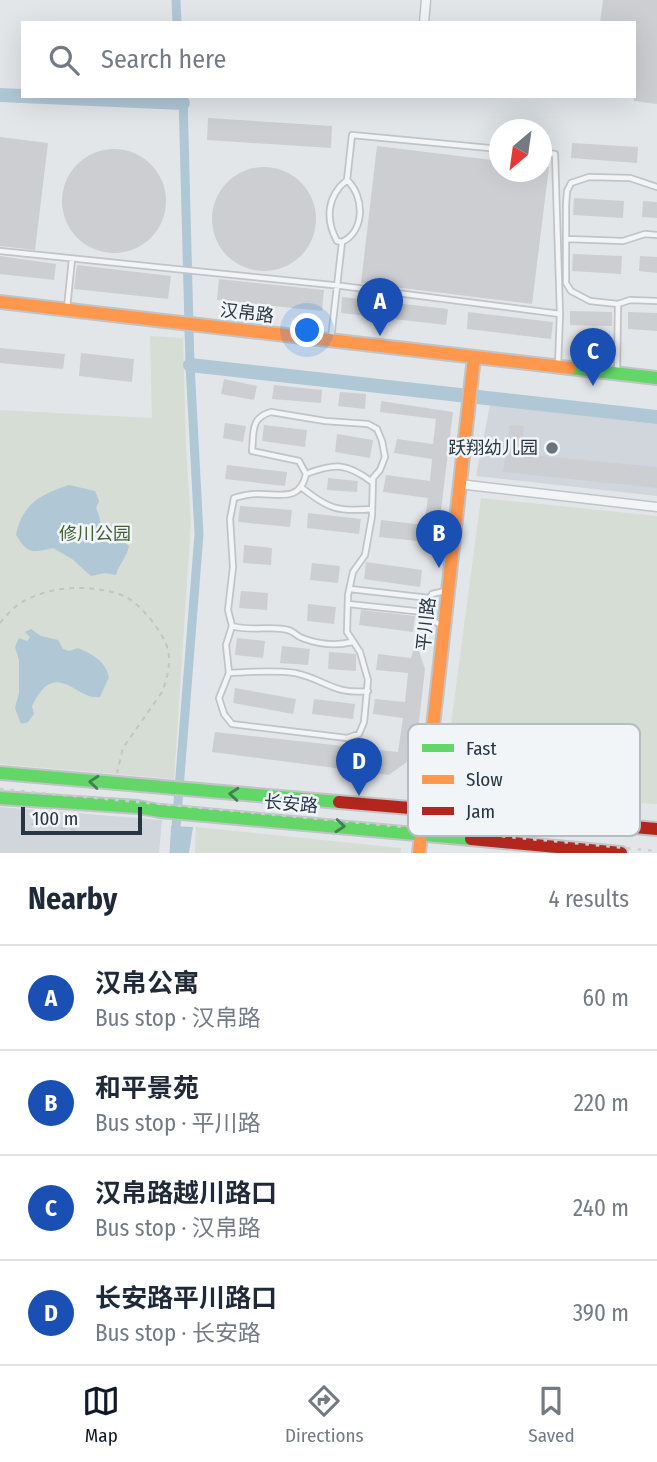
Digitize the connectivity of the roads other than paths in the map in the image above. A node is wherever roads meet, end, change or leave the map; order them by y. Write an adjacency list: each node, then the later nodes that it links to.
1 (426, 0): 2 (street)
2 (424, 21)
3 (489, 148): 5 (lane)
4 (552, 153): 17 (lane)
5 (347, 180): 9 (lane); 9 (lane)
6 (657, 187): 8 (lane)
7 (657, 235): 8 (lane)
8 (567, 240): 15 (lane)
9 (342, 242): 12 (lane)
10 (0, 251): 11 (lane)
11 (72, 259): 12 (lane); 16 (lane)
12 (337, 285): 17 (lane); 18 (lane)
13 (0, 302): 16 (main road, 汉帛路)
14 (657, 302): 15 (lane)
15 (618, 304): 21 (lane)
16 (67, 309): 18 (main road, 汉帛路)
17 (560, 314): 20 (lane)
18 (331, 340): 19 (main road, 汉帛路)
19 (473, 362): 20 (main road, 汉帛路); 25 (main road, 平川路)
20 (558, 367): 21 (main road, 汉帛路)
21 (617, 373): 22 (main road, 汉帛路)
22 (657, 378)
23 (306, 474): 24 (lane); 24 (lane); 26 (lane)
24 (373, 482): 28 (lane)
25 (459, 484): 27 (street); 30 (main road, 平川路)
26 (301, 487): 28 (lane); 35 (lane)
27 (657, 507)
28 (372, 509): 29 (lane)
29 (350, 589): 31 (lane); 32 (lane)
30 (447, 592): 31 (lane); 34 (main road, 平川路)
31 (429, 598): 33 (lane)
32 (348, 604): 33 (lane); 36 (lane)
33 (424, 612): 34 (lane)
34 (443, 625): 39 (main road, 平川路)
35 (232, 626): 36 (lane); 37 (lane)
36 (352, 642): 38 (lane)
37 (229, 673): 38 (lane); 38 (lane)
38 (368, 691)
39 (433, 724)
40 (0, 774): 42 (main road, 长安路, one-way to 40)
41 (0, 798): 43 (main road, 长安路, one-way to 43)
42 (408, 810)
43 (408, 833)
44 (442, 836): 45 (main road, 长安路)
45 (621, 853)

